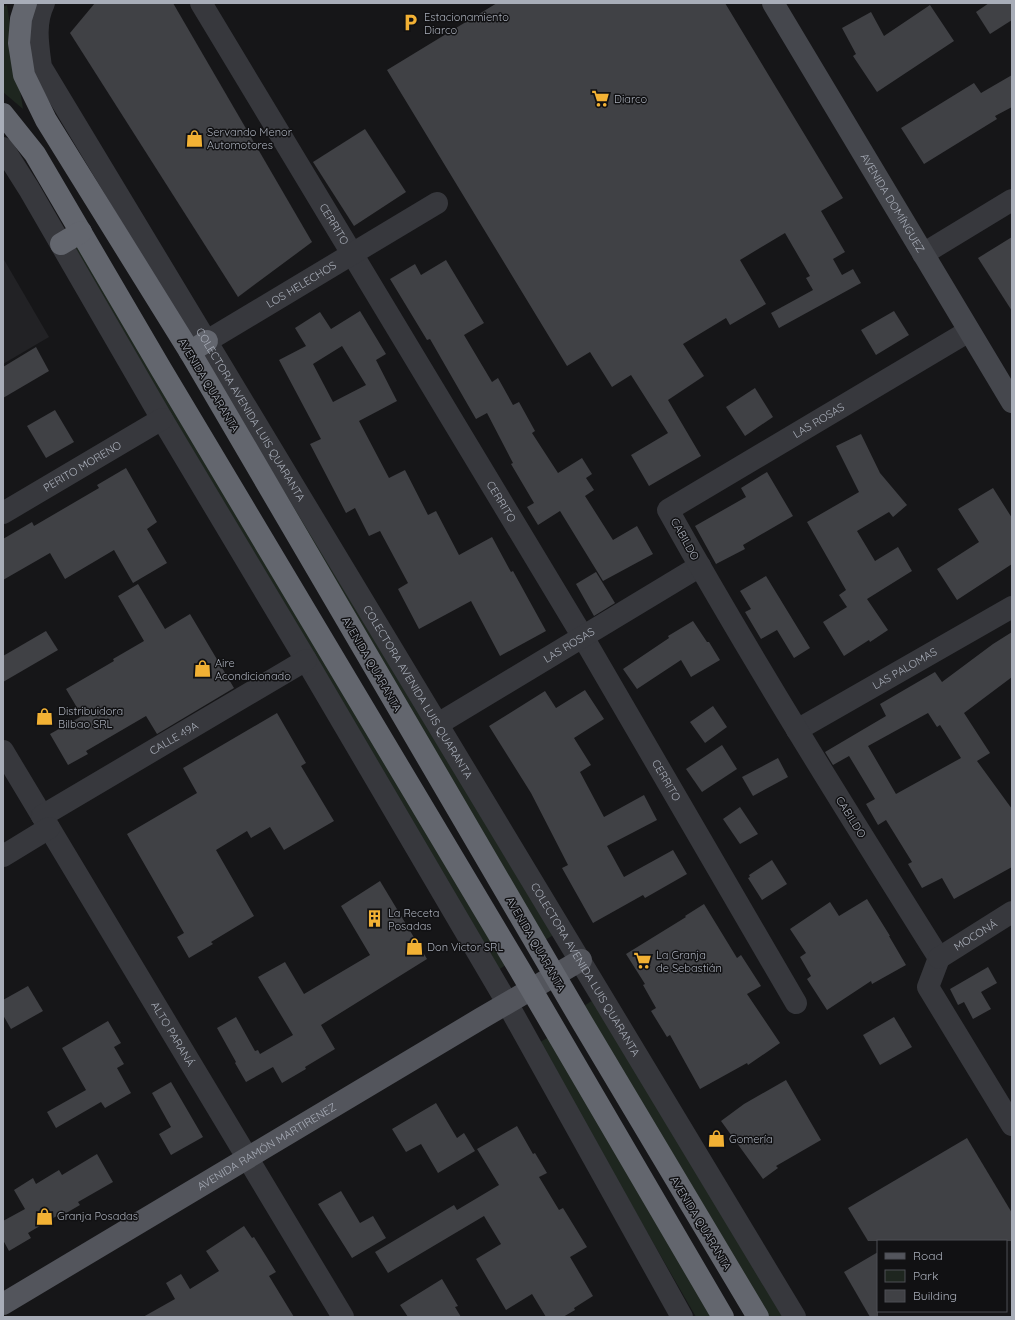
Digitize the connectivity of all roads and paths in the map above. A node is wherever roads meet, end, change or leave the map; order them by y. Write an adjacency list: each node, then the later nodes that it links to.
1 (26, 3): 14 (highway, AVENIDA QUARANTA)
2 (44, 3): 14 (street, COLECTORA AVENIDA LUIS QUARANTA)
3 (201, 3): 11 (street, CERRITO)
4 (773, 3): 12 (main road, AVENIDA DOMÍNGUEZ)
5 (3, 114): 9 (highway)
6 (3, 148): 10 (street)
7 (1012, 200): 12 (street)
8 (436, 203): 11 (street, LOS HELECHOS)
9 (81, 232): 10 (highway); 32 (highway)
10 (61, 244): 16 (street)
11 (352, 254): 14 (street, LOS HELECHOS); 21 (street, CERRITO)
12 (924, 254): 13 (main road, AVENIDA DOMÍNGUEZ)
13 (969, 331): 15 (main road, AVENIDA DOMÍNGUEZ); 17 (street, LAS ROSAS)
14 (198, 346): 23 (street, COLECTORA AVENIDA LUIS QUARANTA); 31 (highway, AVENIDA QUARANTA)
15 (1012, 402)
16 (162, 419): 18 (street, PERITO MORENO); 22 (street)
17 (668, 510): 19 (street, CABILDO)
18 (3, 513)
19 (700, 566): 21 (street, LAS ROSAS); 24 (street, CABILDO)
20 (1012, 607): 24 (street, LAS PALOMAS)
21 (583, 637): 23 (street, LAS ROSAS); 34 (street, CERRITO)
22 (306, 660): 26 (street, CALLE 49A); 33 (street)
23 (438, 724): 30 (street, COLECTORA AVENIDA LUIS QUARANTA)
24 (797, 730): 29 (street, CABILDO)
25 (3, 751): 26 (street, ALTO PARANÁ)
26 (46, 822): 27 (street); 36 (street, ALTO PARANÁ)
27 (3, 856)
28 (1012, 912): 29 (street, MOCONÁ)
29 (938, 958): 35 (street)
30 (582, 960): 31 (main road, AVENIDA RAMÓN MARTIRENEZ); 42 (street, COLECTORA AVENIDA LUIS QUARANTA)
31 (555, 976): 32 (main road, AVENIDA RAMÓN MARTIRENEZ); 41 (highway, AVENIDA QUARANTA)
32 (531, 990): 33 (main road, AVENIDA RAMÓN MARTIRENEZ); 40 (highway)
33 (507, 1003): 36 (main road, AVENIDA RAMÓN MARTIRENEZ); 38 (street)
34 (796, 1003)
35 (1012, 1125)
36 (247, 1158): 37 (main road, AVENIDA RAMÓN MARTIRENEZ); 39 (street, ALTO PARANÁ)
37 (3, 1304)
38 (676, 1315)
39 (343, 1317)
40 (723, 1317)
41 (758, 1317)
42 (795, 1317)

